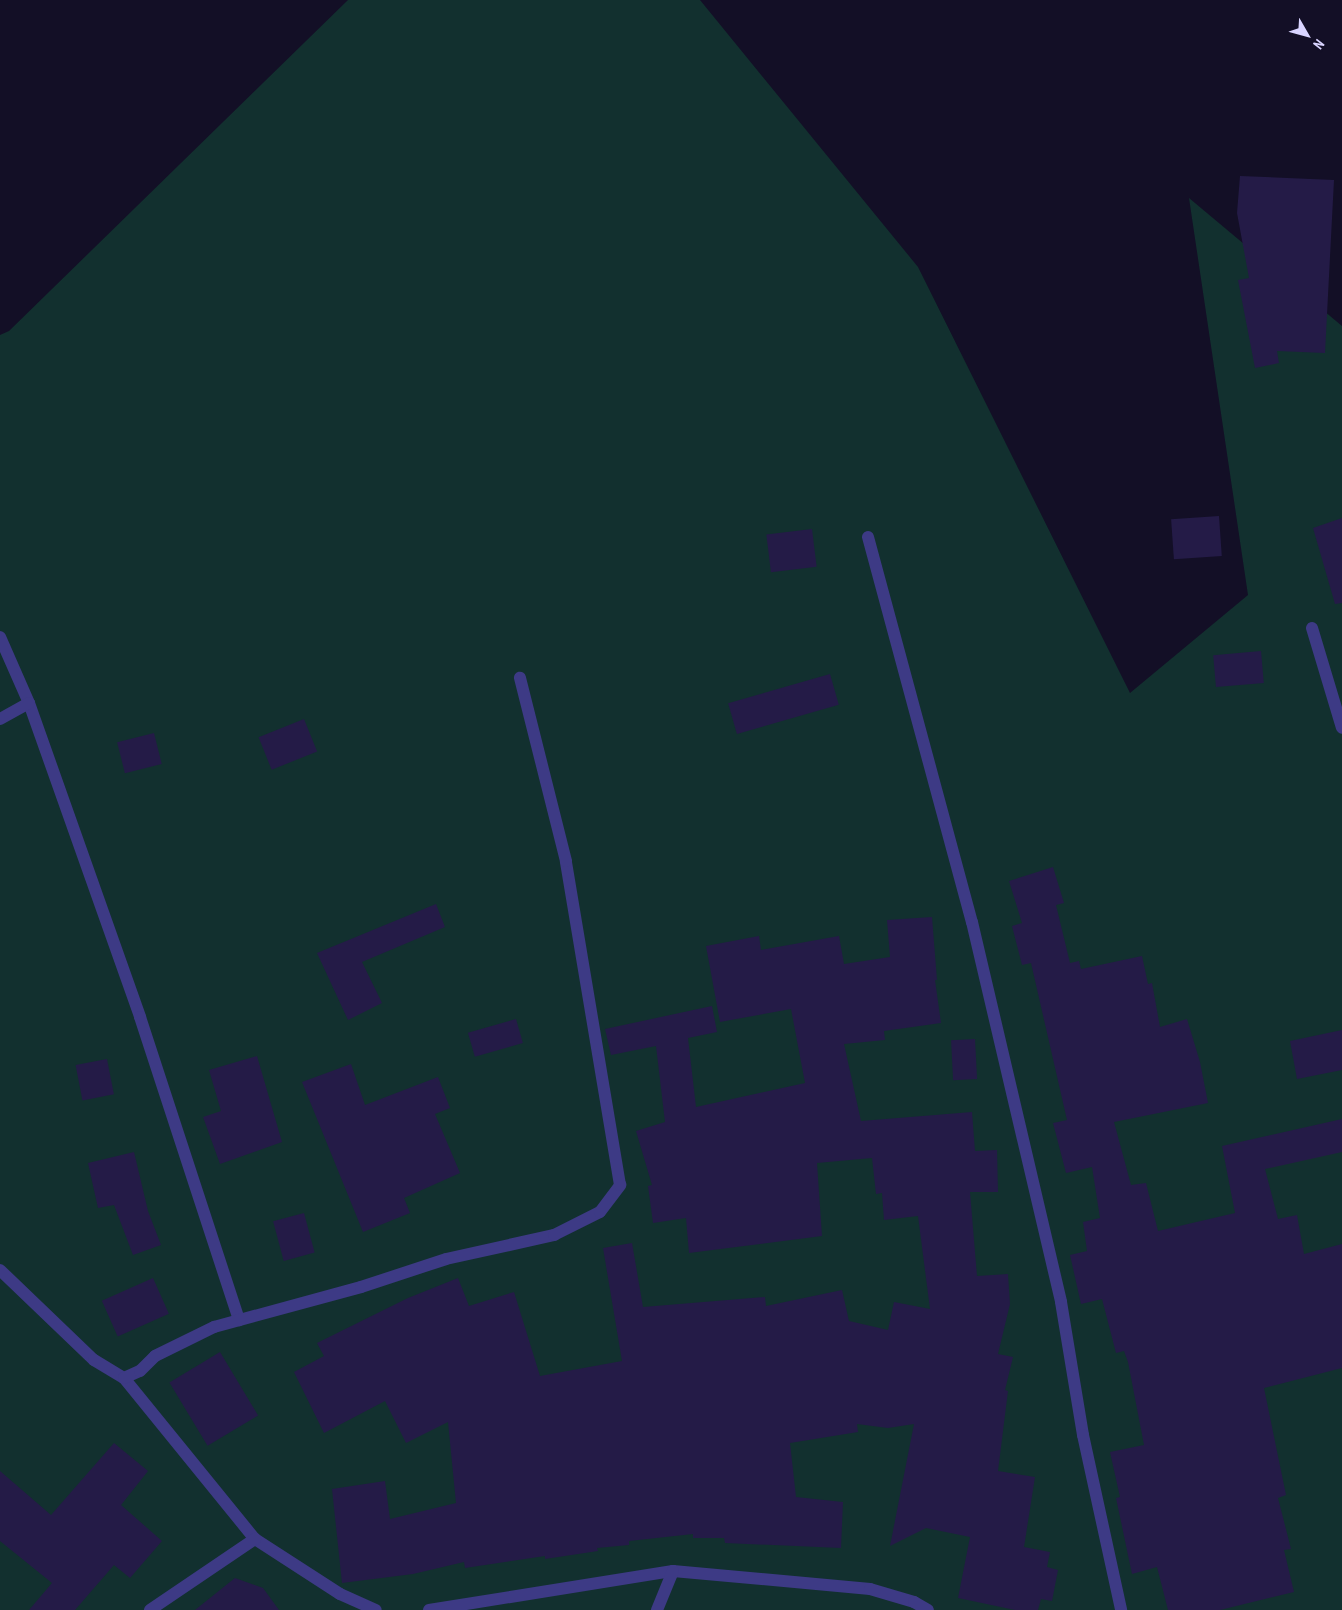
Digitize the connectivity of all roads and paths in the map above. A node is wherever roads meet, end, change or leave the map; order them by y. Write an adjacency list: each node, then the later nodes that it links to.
1 (868, 536): 18 (street)
2 (1312, 628): 7 (street)
3 (0, 638): 5 (street)
4 (520, 678): 9 (street)
5 (29, 703): 6 (street); 9 (street)
6 (0, 719)
7 (1342, 728)
8 (0, 1270): 10 (street)
9 (239, 1320): 10 (street)
10 (124, 1378): 11 (street)
11 (255, 1539): 13 (street); 14 (street)
12 (674, 1571): 15 (street); 16 (street); 17 (street)
13 (150, 1610)
14 (376, 1610)
15 (429, 1610)
16 (657, 1610)
17 (928, 1610)
18 (1121, 1610)

